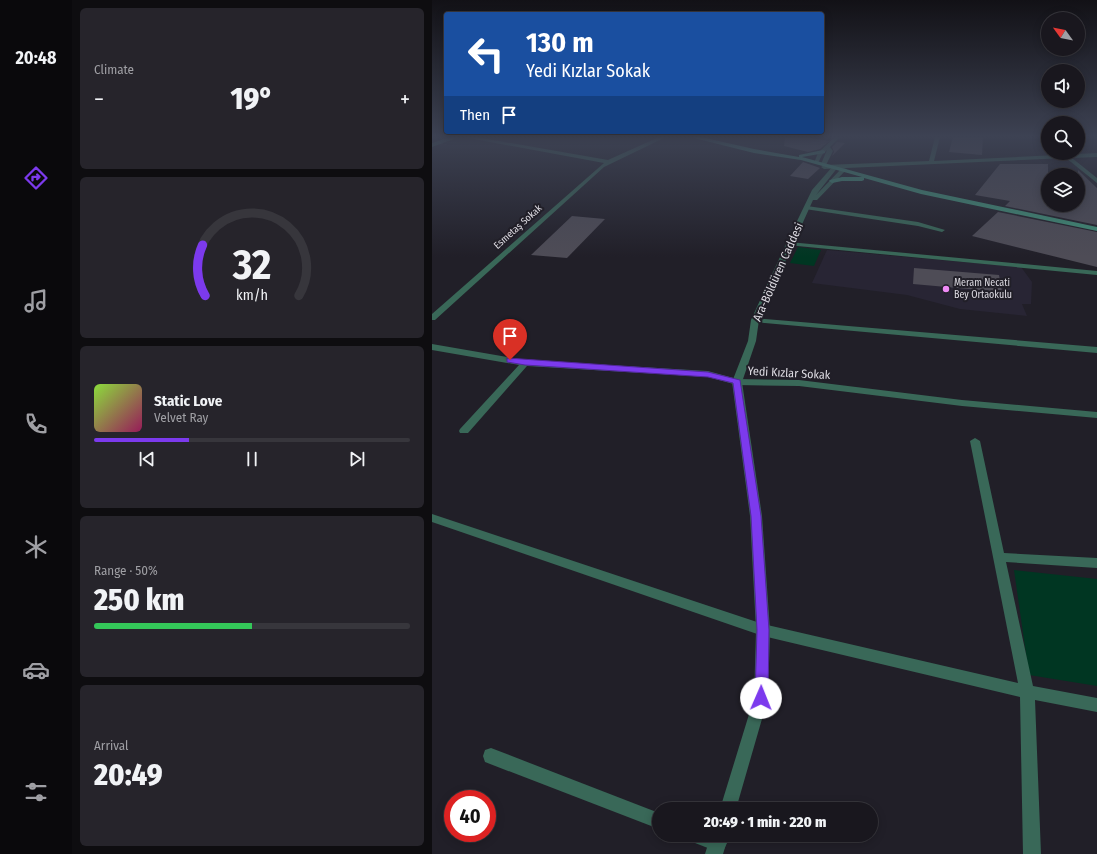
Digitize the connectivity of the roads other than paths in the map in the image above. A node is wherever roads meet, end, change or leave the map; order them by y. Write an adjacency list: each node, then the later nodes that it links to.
1 (590, 177): 14 (street, Esmetaş Sokak)
2 (826, 177): 9 (street, Ara-Böldüren Caddesi)
3 (836, 177): 7 (street, Ara-Böldüren Caddesi)
4 (859, 177): 6 (main road)
5 (864, 177): 8 (main road)
6 (868, 180): 7 (main road); 8 (main road)
7 (832, 181): 9 (street, Ara-Böldüren Caddesi)
8 (921, 192): 10 (main road)
9 (807, 208): 11 (street); 12 (street, Ara-Böldüren Caddesi)
10 (1097, 229)
11 (942, 230)
12 (789, 244): 13 (street); 15 (street, Ara-Böldüren Caddesi)
13 (1097, 273)
14 (432, 318)
15 (755, 320): 17 (street); 19 (street, Ara-Böldüren Caddesi)
16 (432, 347): 18 (street, Yedi Kızlar Sokak)
17 (1097, 350)
18 (525, 362): 19 (street, Yedi Kızlar Sokak); 21 (street)
19 (737, 382): 20 (street, Yedi Kızlar Sokak); 26 (street, Ara-Böldüren Caddesi)
20 (1097, 415)
21 (464, 431)
22 (976, 441): 24 (street)
23 (432, 518): 26 (street)
24 (999, 557): 25 (street); 27 (street)
25 (1097, 563)
26 (763, 630): 27 (street); 30 (street, Ara-Böldüren Caddesi)
27 (1028, 692): 28 (street); 32 (street)
28 (1097, 705)
29 (491, 756): 31 (street)
30 (730, 802)
31 (652, 818)
32 (1032, 854)

